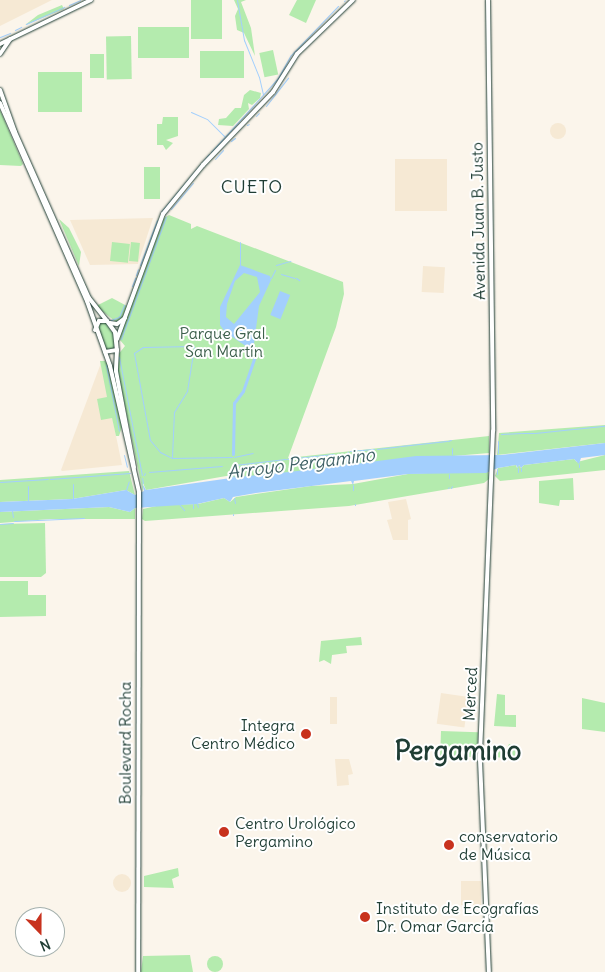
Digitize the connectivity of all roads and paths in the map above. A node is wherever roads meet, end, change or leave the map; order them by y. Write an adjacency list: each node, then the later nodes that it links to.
1 (91, 0): 4 (main road)
2 (353, 0): 9 (main road)
3 (488, 0): 16 (main road, Avenida Juan B. Justo)
4 (11, 39): 5 (main road); 6 (main road)
5 (0, 44)
6 (0, 54)
7 (0, 90): 10 (main road)
8 (0, 104): 11 (main road)
9 (126, 316): 10 (main road); 12 (main road)
10 (108, 322): 11 (main road); 12 (main road)
11 (96, 332): 14 (main road)
12 (117, 339): 13 (main road)
13 (117, 350): 14 (main road); 15 (main road)
14 (105, 352): 15 (main road)
15 (134, 469): 17 (main road, Boulevard Rocha)
16 (492, 480): 18 (main road, Merced)
17 (138, 972)
18 (489, 972)

